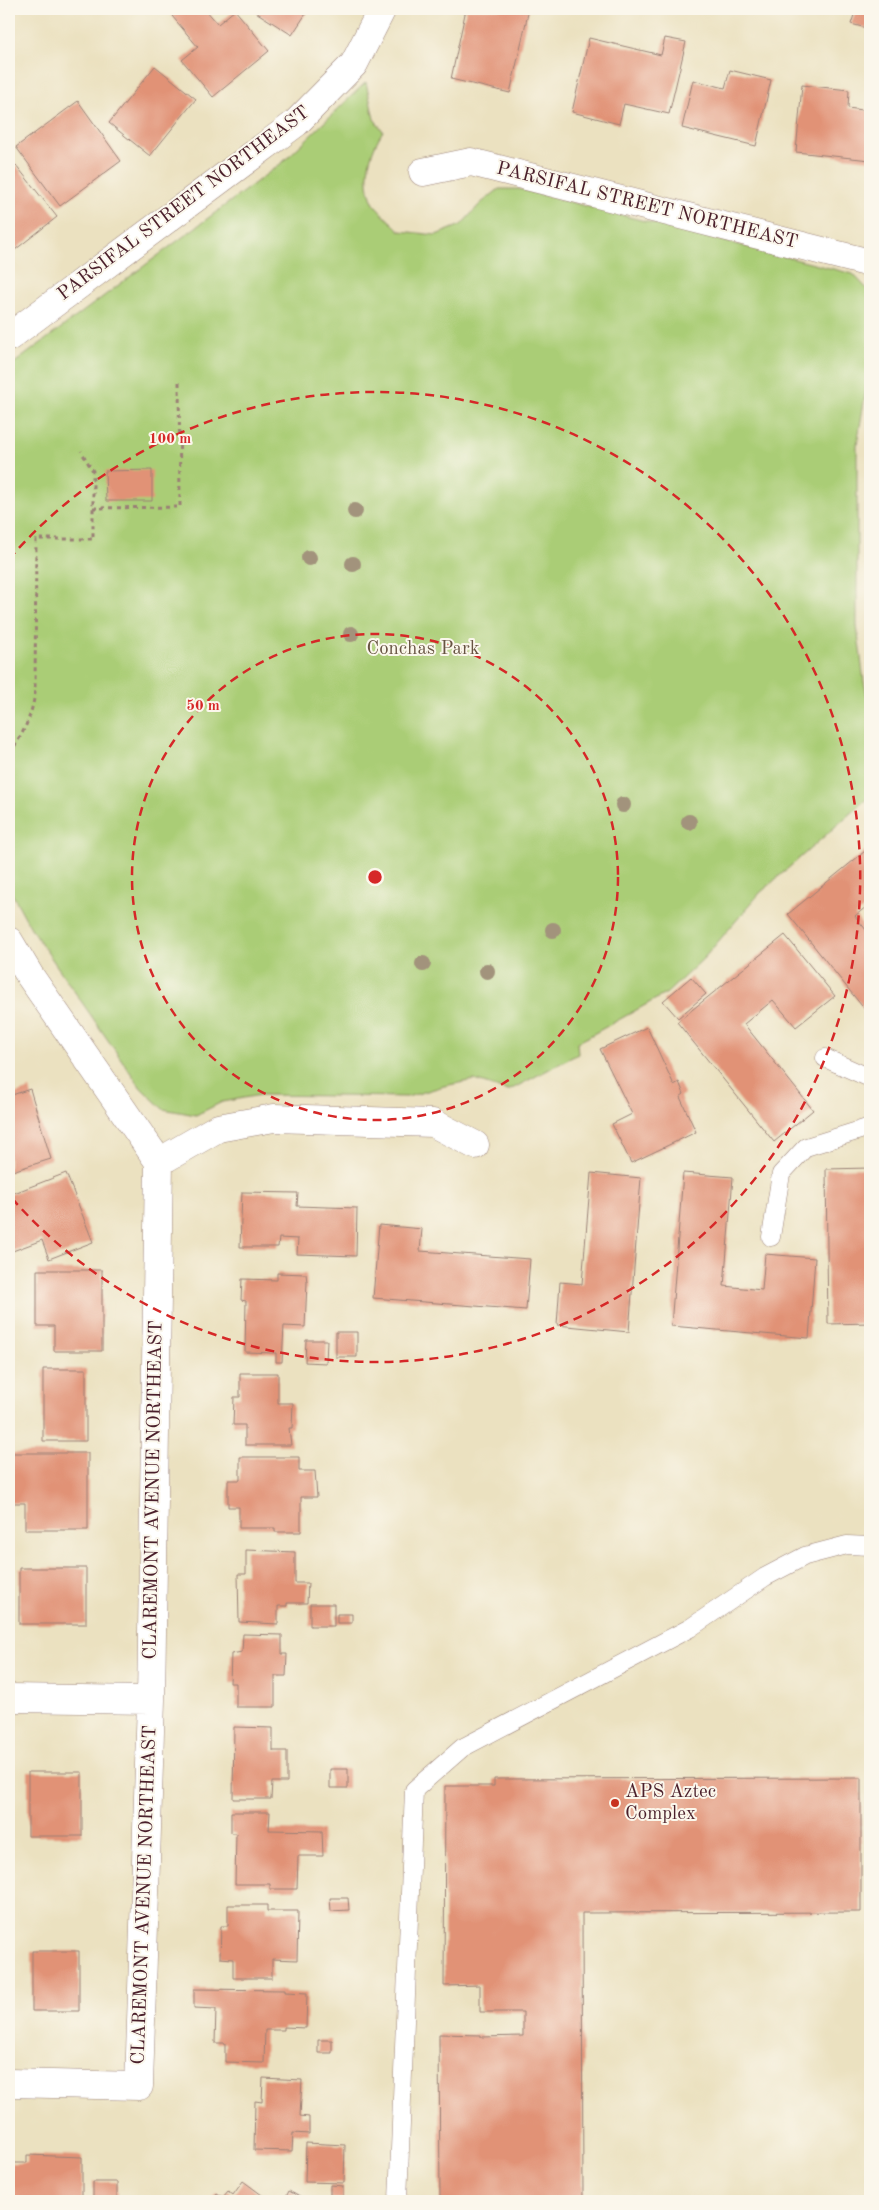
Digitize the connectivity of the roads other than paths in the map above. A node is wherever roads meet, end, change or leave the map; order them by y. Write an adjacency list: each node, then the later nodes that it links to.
1 (382, 9): 4 (street, PARSIFAL STREET NORTHEAST)
2 (423, 172): 3 (street, PARSIFAL STREET NORTHEAST)
3 (870, 262)
4 (9, 337)
5 (9, 941): 10 (street)
6 (825, 1058): 7 (lane)
7 (870, 1078)
8 (870, 1127): 11 (lane)
9 (475, 1145): 10 (street)
10 (160, 1162): 14 (street, CLAREMONT AVENUE NORTHEAST)
11 (771, 1237)
12 (870, 1546): 16 (lane)
13 (9, 1698): 14 (street)
14 (151, 1700): 15 (street, CLAREMONT AVENUE NORTHEAST)
15 (9, 2083)
16 (398, 2201)

